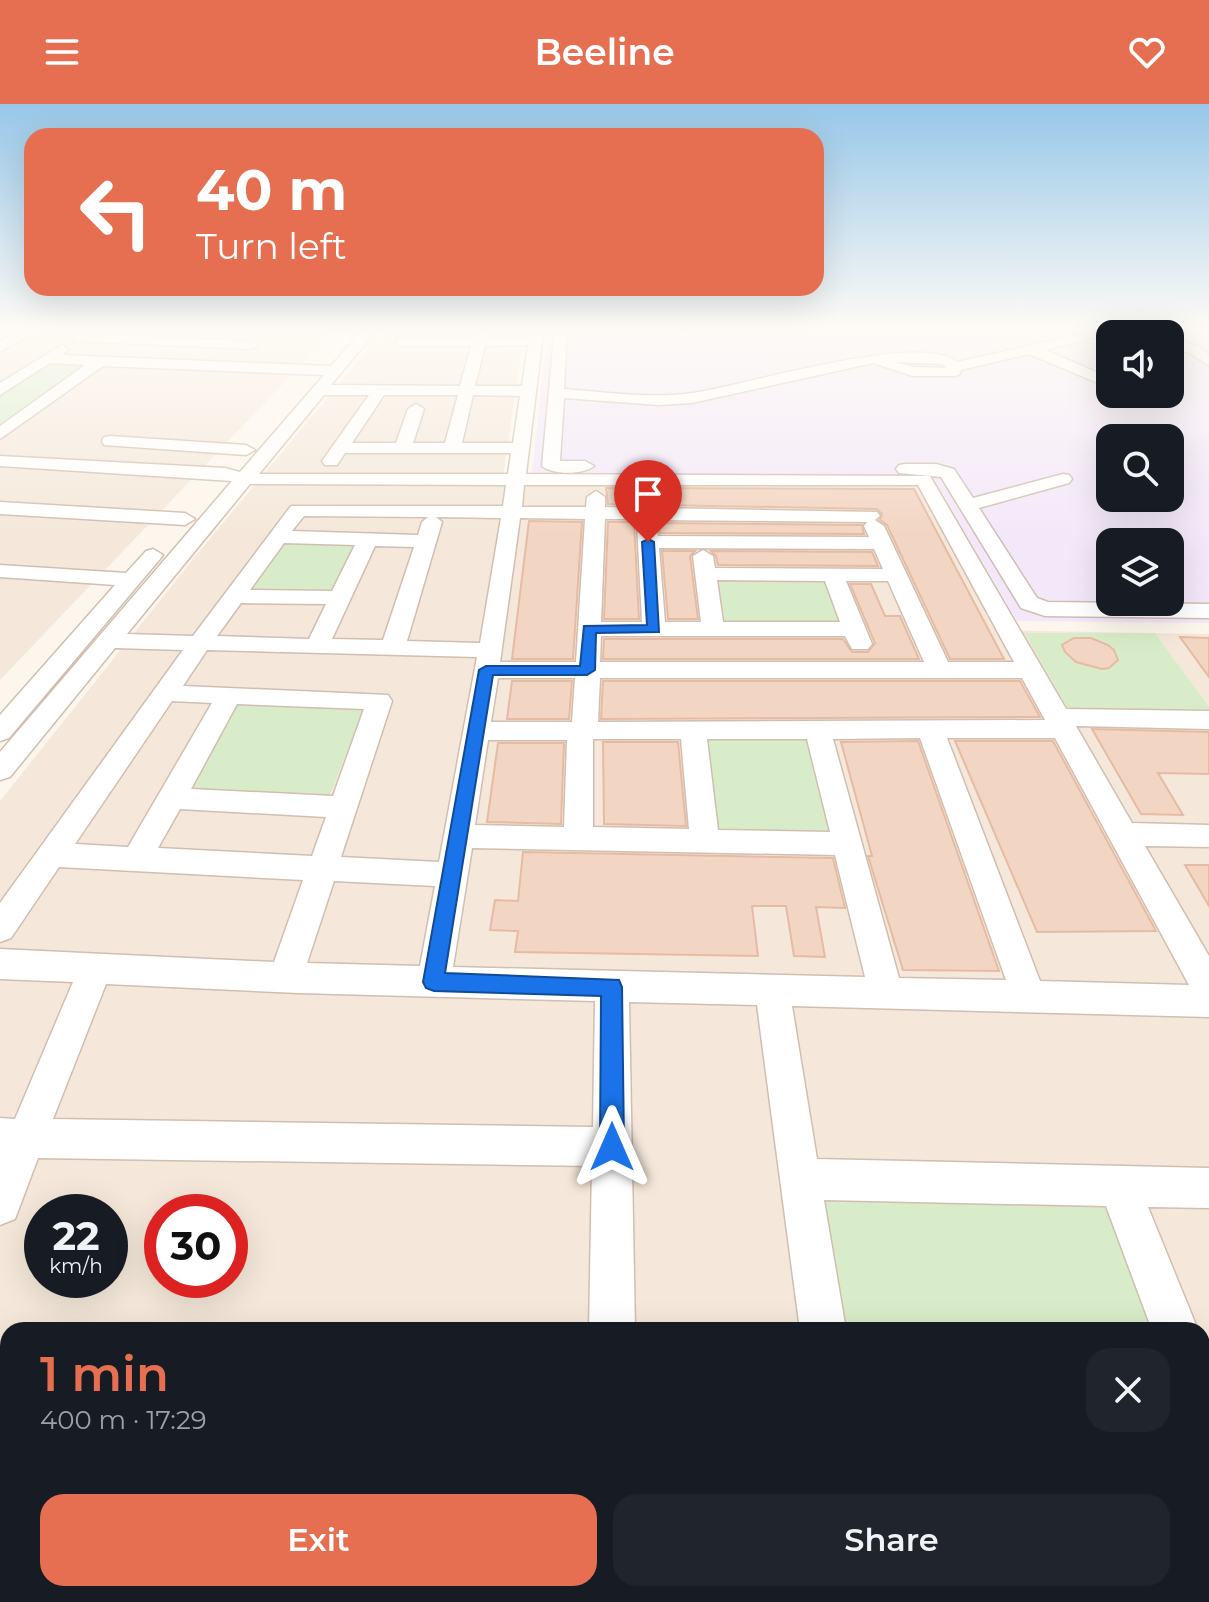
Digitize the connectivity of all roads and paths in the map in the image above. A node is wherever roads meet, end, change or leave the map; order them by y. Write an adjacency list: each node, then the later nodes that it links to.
1 (52, 396): 12 (street)
2 (303, 396): 18 (street)
3 (306, 396): 20 (street)
4 (376, 396): 10 (street)
5 (455, 396): 11 (street)
6 (527, 396): 17 (street)
7 (556, 396): 26 (street)
8 (598, 396): 9 (street)
9 (702, 396)
10 (367, 409): 11 (street); 14 (street)
11 (425, 409): 15 (street); 16 (street)
12 (0, 434)
13 (110, 441): 18 (street)
14 (339, 448): 15 (street); 21 (street)
15 (403, 448): 16 (street)
16 (452, 448): 17 (street)
17 (520, 448): 23 (street)
18 (246, 450): 20 (street)
19 (0, 461): 20 (street)
20 (234, 476): 21 (street); 33 (street); 54 (street)
21 (318, 479): 23 (street)
22 (1063, 479): 26 (street)
23 (516, 480): 24 (street); 29 (street)
24 (599, 480): 25 (street); 30 (street)
25 (854, 480): 32 (street); 48 (street)
26 (968, 505): 47 (street)
27 (0, 508): 33 (street)
28 (435, 513): 29 (street); 34 (street); 36 (street)
29 (511, 514): 30 (street); 58 (street)
30 (593, 515): 31 (street); 49 (street)
31 (646, 515): 32 (street); 37 (street)
32 (870, 516): 39 (street)
33 (185, 519): 44 (street)
34 (278, 537): 35 (street); 45 (street)
35 (368, 539): 36 (street); 46 (street)
36 (424, 541): 57 (street)
37 (648, 542): 38 (street); 50 (street)
38 (701, 543): 39 (street); 41 (street)
39 (882, 543): 43 (street)
40 (2, 573): 44 (street)
41 (705, 574): 42 (street); 51 (street)
42 (833, 575): 43 (street); 52 (street)
43 (896, 575): 61 (street)
44 (132, 580): 72 (street)
45 (234, 596): 46 (street); 55 (street)
46 (340, 598): 56 (street)
47 (1209, 611)
48 (1006, 626): 53 (street); 62 (street)
49 (589, 629): 50 (street); 59 (street)
50 (654, 629): 51 (street)
51 (713, 629): 52 (street)
52 (854, 629): 60 (street)
53 (1209, 629)
54 (108, 641): 55 (street); 73 (street)
55 (200, 643): 56 (street); 63 (street)
56 (317, 646): 57 (street)
57 (393, 647): 58 (street)
58 (488, 660): 59 (street); 71 (street)
59 (587, 670): 60 (street); 68 (street)
60 (870, 670): 61 (street)
61 (939, 670): 62 (street)
62 (1031, 670): 66 (street)
63 (165, 693): 64 (street); 82 (street)
64 (229, 695): 74 (street); 75 (street)
65 (1209, 720): 66 (street)
66 (1060, 723): 67 (street); 76 (street)
67 (930, 729): 70 (street); 95 (street)
68 (583, 730): 69 (street); 71 (street); 79 (street)
69 (693, 730): 70 (street); 80 (street)
70 (818, 730): 81 (street)
71 (476, 731): 77 (street)
72 (0, 732)
73 (0, 770)
74 (171, 798): 75 (street); 83 (street)
75 (343, 807): 84 (street)
76 (1123, 834): 78 (street); 92 (street)
77 (458, 836): 79 (street); 85 (street)
78 (1209, 836)
79 (578, 838): 80 (street)
80 (705, 841): 81 (street)
81 (848, 844): 94 (street)
82 (51, 855): 83 (street); 86 (street)
83 (137, 859): 84 (street)
84 (322, 868): 85 (street); 89 (street)
85 (452, 875): 90 (street)
86 (0, 928)
87 (0, 964): 88 (street)
88 (95, 969): 89 (street); 97 (street)
89 (286, 977): 90 (street)
90 (434, 982): 91 (street)
91 (612, 987): 93 (street); 98 (street)
92 (1209, 988)
93 (772, 991): 94 (street); 99 (street)
94 (886, 994): 95 (street)
95 (1029, 997): 96 (street)
96 (1209, 1001)
97 (12, 1138): 98 (street); 102 (street)
98 (612, 1147): 103 (street)
99 (800, 1179): 100 (street); 104 (street)
100 (1119, 1186): 101 (street); 105 (street)
101 (1209, 1188)
102 (0, 1204)
103 (612, 1322)
104 (822, 1322)
105 (1172, 1322)

